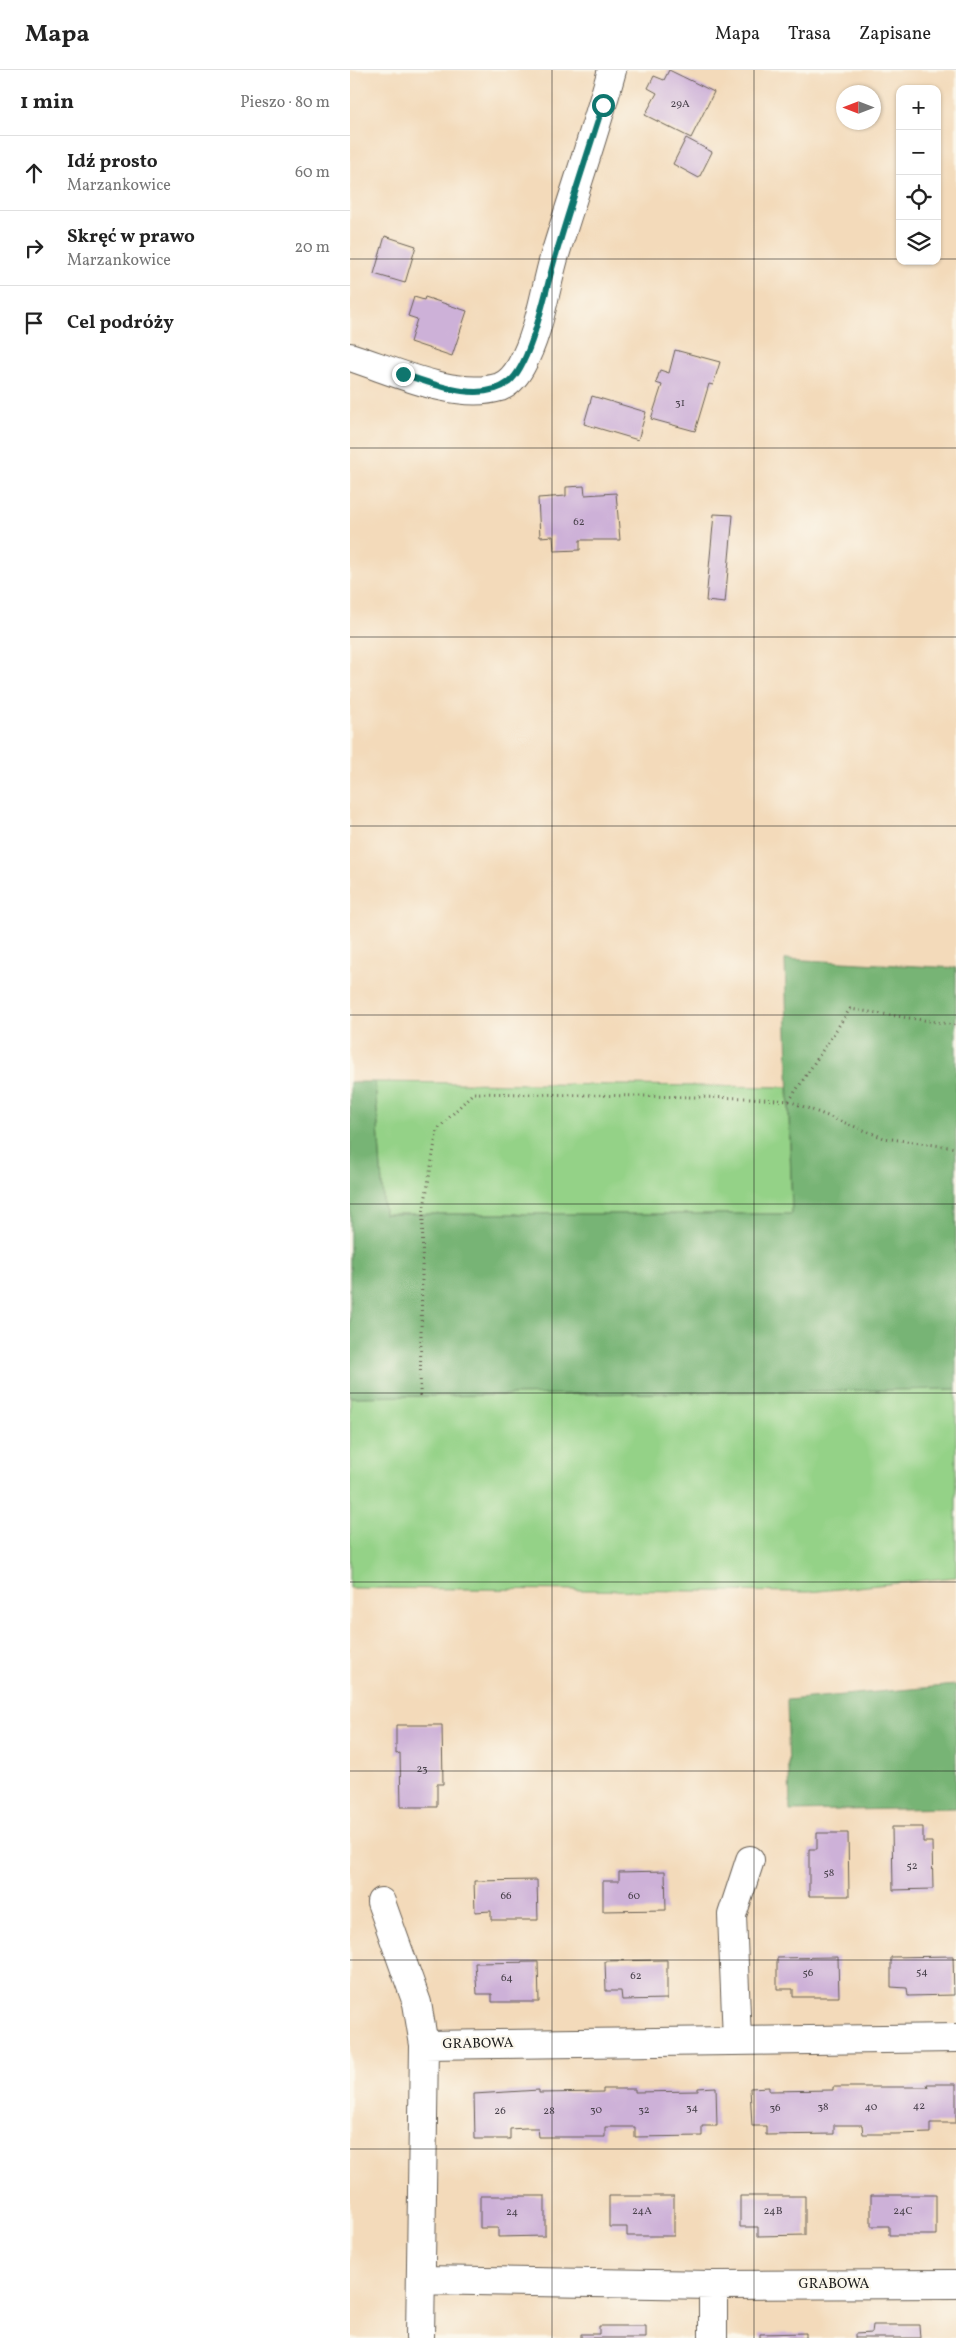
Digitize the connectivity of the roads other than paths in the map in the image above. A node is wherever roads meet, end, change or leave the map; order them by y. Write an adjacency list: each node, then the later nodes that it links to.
1 (612, 70): 2 (street)
2 (350, 357)
3 (750, 1860): 6 (street)
4 (381, 1902): 7 (street)
5 (956, 2038): 6 (street, GRABOWA)
6 (737, 2040): 7 (street, GRABOWA)
7 (424, 2045): 8 (street, GRABOWA)
8 (421, 2280): 9 (street, GRABOWA); 11 (street, GRABOWA)
9 (713, 2284): 10 (street, GRABOWA); 12 (street)
10 (956, 2284)
11 (420, 2338)
12 (713, 2338)

